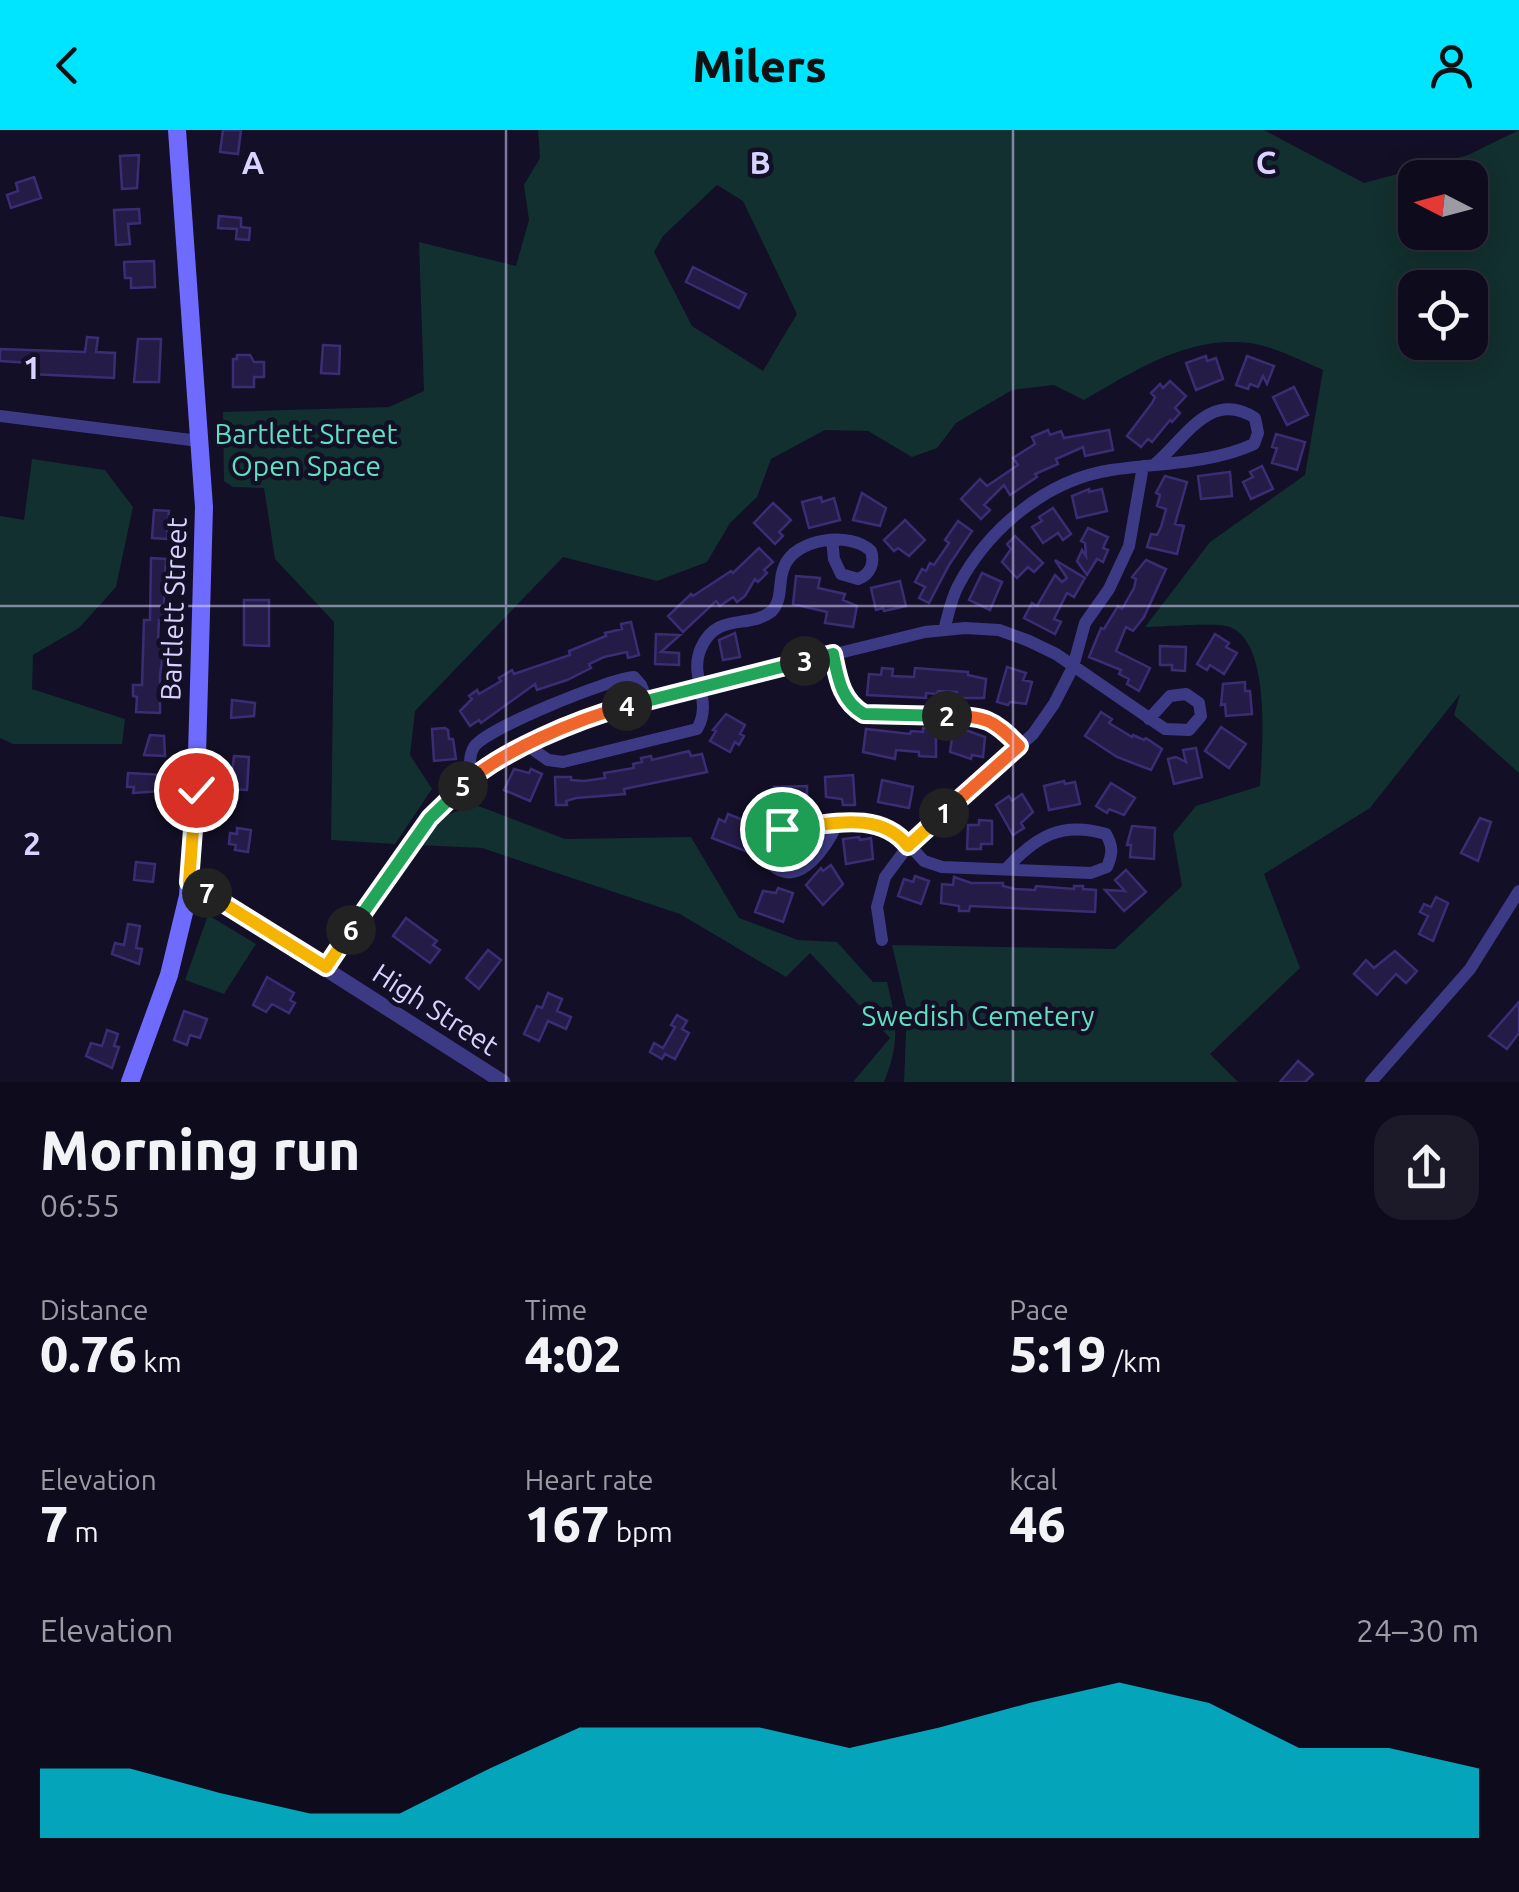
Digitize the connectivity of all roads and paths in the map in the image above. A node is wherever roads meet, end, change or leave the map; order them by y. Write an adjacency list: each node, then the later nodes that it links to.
1 (178, 133): 3 (main road, Bartlett Street)
2 (0, 416): 3 (street)
3 (199, 441): 18 (main road, Bartlett Street)
4 (1149, 465): 4 (street); 6 (street); 8 (street)
5 (832, 540): 9 (street)
6 (944, 630): 7 (street); 8 (street)
7 (833, 654): 9 (street); 13 (street)
8 (1073, 667): 11 (street); 13 (street)
9 (700, 688): 10 (street); 12 (street)
10 (647, 700): 12 (street); 14 (street)
11 (1149, 719)
12 (528, 746): 14 (street)
13 (1019, 746): 16 (street)
14 (472, 778): 21 (street)
15 (836, 824): 15 (street); 16 (street)
16 (908, 846): 17 (street); 20 (street)
17 (1006, 869): 17 (street)
18 (189, 882): 21 (street, High Street); 22 (main road, Bartlett Street)
19 (1519, 891): 24 (street)
20 (882, 940)
21 (326, 967): 23 (street, High Street)
22 (130, 1082)
23 (503, 1082)
24 (1371, 1082)

